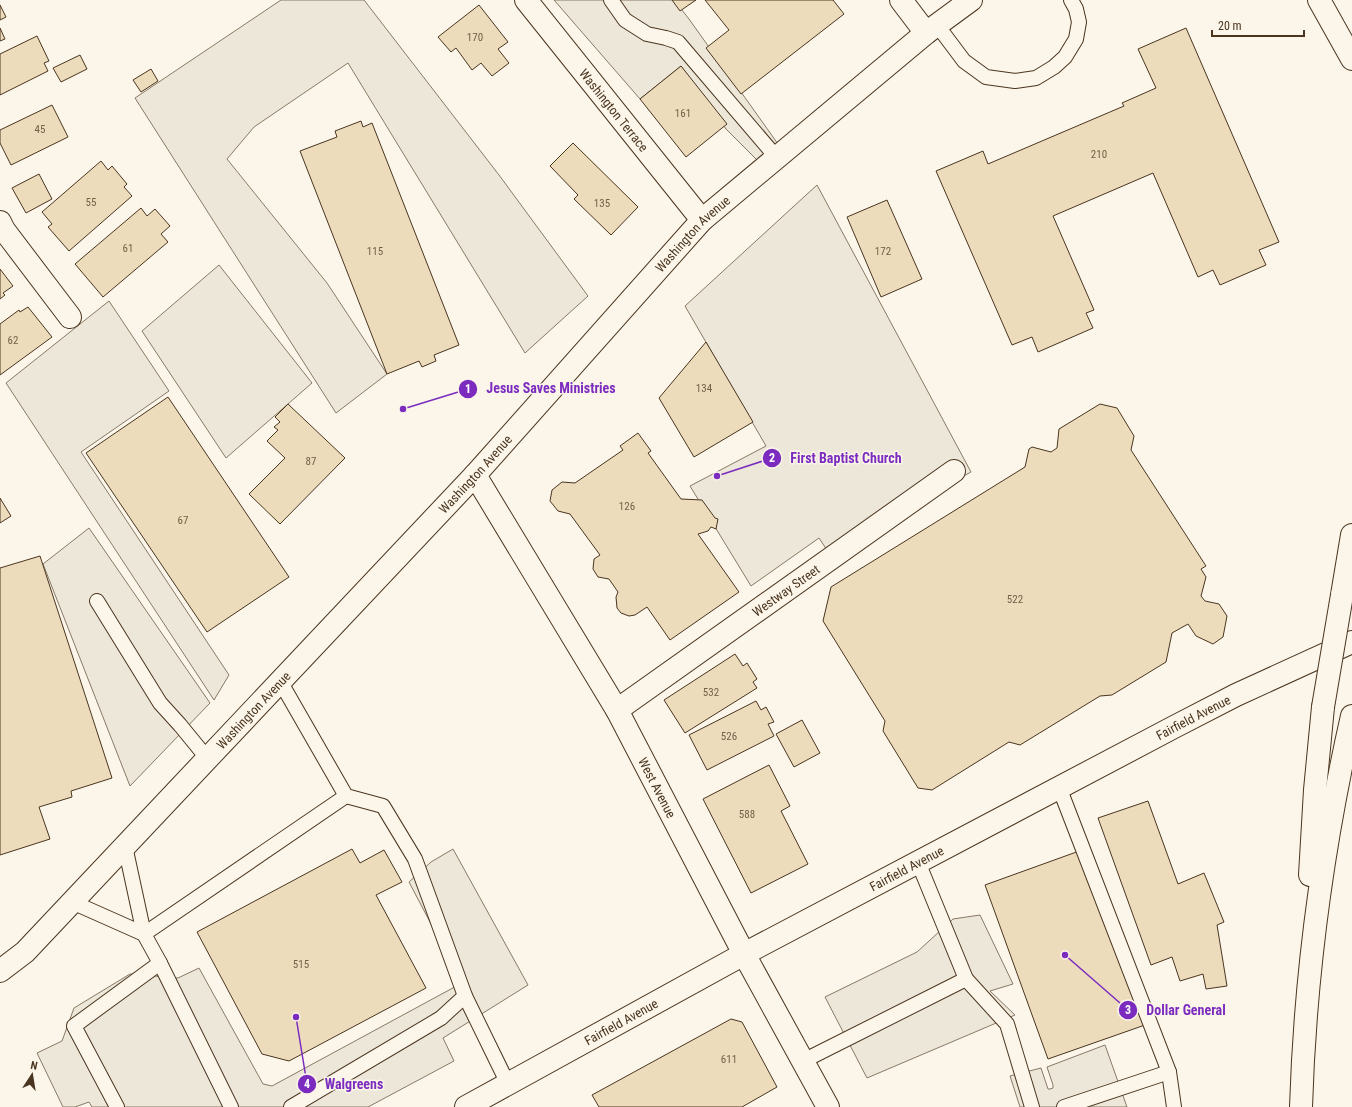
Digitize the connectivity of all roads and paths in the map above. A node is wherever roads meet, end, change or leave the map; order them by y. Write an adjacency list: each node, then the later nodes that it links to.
1 (526, 0): 10 (main road, Washington Terrace)
2 (611, 0): 9 (lane)
3 (901, 0): 7 (main road)
4 (970, 0): 7 (main road, Washington Avenue)
5 (1071, 0): 7 (lane)
6 (1319, 0): 8 (main road)
7 (932, 29): 9 (main road, Washington Avenue)
8 (1352, 59)
9 (777, 158): 10 (main road, Washington Avenue)
10 (702, 220): 14 (main road, Washington Avenue)
11 (0, 222): 12 (main road)
12 (70, 318)
13 (954, 471): 19 (main road, Westway Street)
14 (475, 475): 18 (main road, Washington Avenue); 19 (main road, West Avenue)
15 (1352, 535): 31 (main road, bridge)
16 (98, 601): 21 (lane)
17 (1352, 642): 22 (main road, Fairfield Avenue)
18 (280, 681): 21 (main road, Washington Avenue); 23 (lane)
19 (617, 710): 28 (main road, West Avenue)
20 (1352, 716): 31 (main road)
21 (207, 758): 24 (main road, Washington Avenue)
22 (1059, 787): 25 (main road, Fairfield Avenue); 35 (lane)
23 (346, 796): 27 (lane); 33 (lane)
24 (125, 846): 26 (main road, Washington Avenue); 27 (lane)
25 (918, 862): 28 (main road, Fairfield Avenue); 32 (lane)
26 (72, 902): 27 (lane); 30 (main road, Washington Avenue)
27 (144, 934): 29 (lane)
28 (744, 954): 34 (main road, West Avenue); 36 (main road, Fairfield Avenue)
29 (160, 962): 38 (lane); 39 (lane)
30 (0, 971)
31 (1310, 975): 37 (main road)
32 (966, 979): 34 (lane); 43 (lane)
33 (465, 996): 36 (lane); 40 (lane)
34 (803, 1061): 42 (main road, West Avenue)
35 (1169, 1072): 44 (lane); 45 (lane)
36 (508, 1084): 41 (main road, Fairfield Avenue)
37 (1302, 1103)
38 (117, 1107)
39 (231, 1107)
40 (291, 1107)
41 (466, 1107)
42 (828, 1107)
43 (1032, 1107)
44 (1064, 1107)
45 (1174, 1107)

